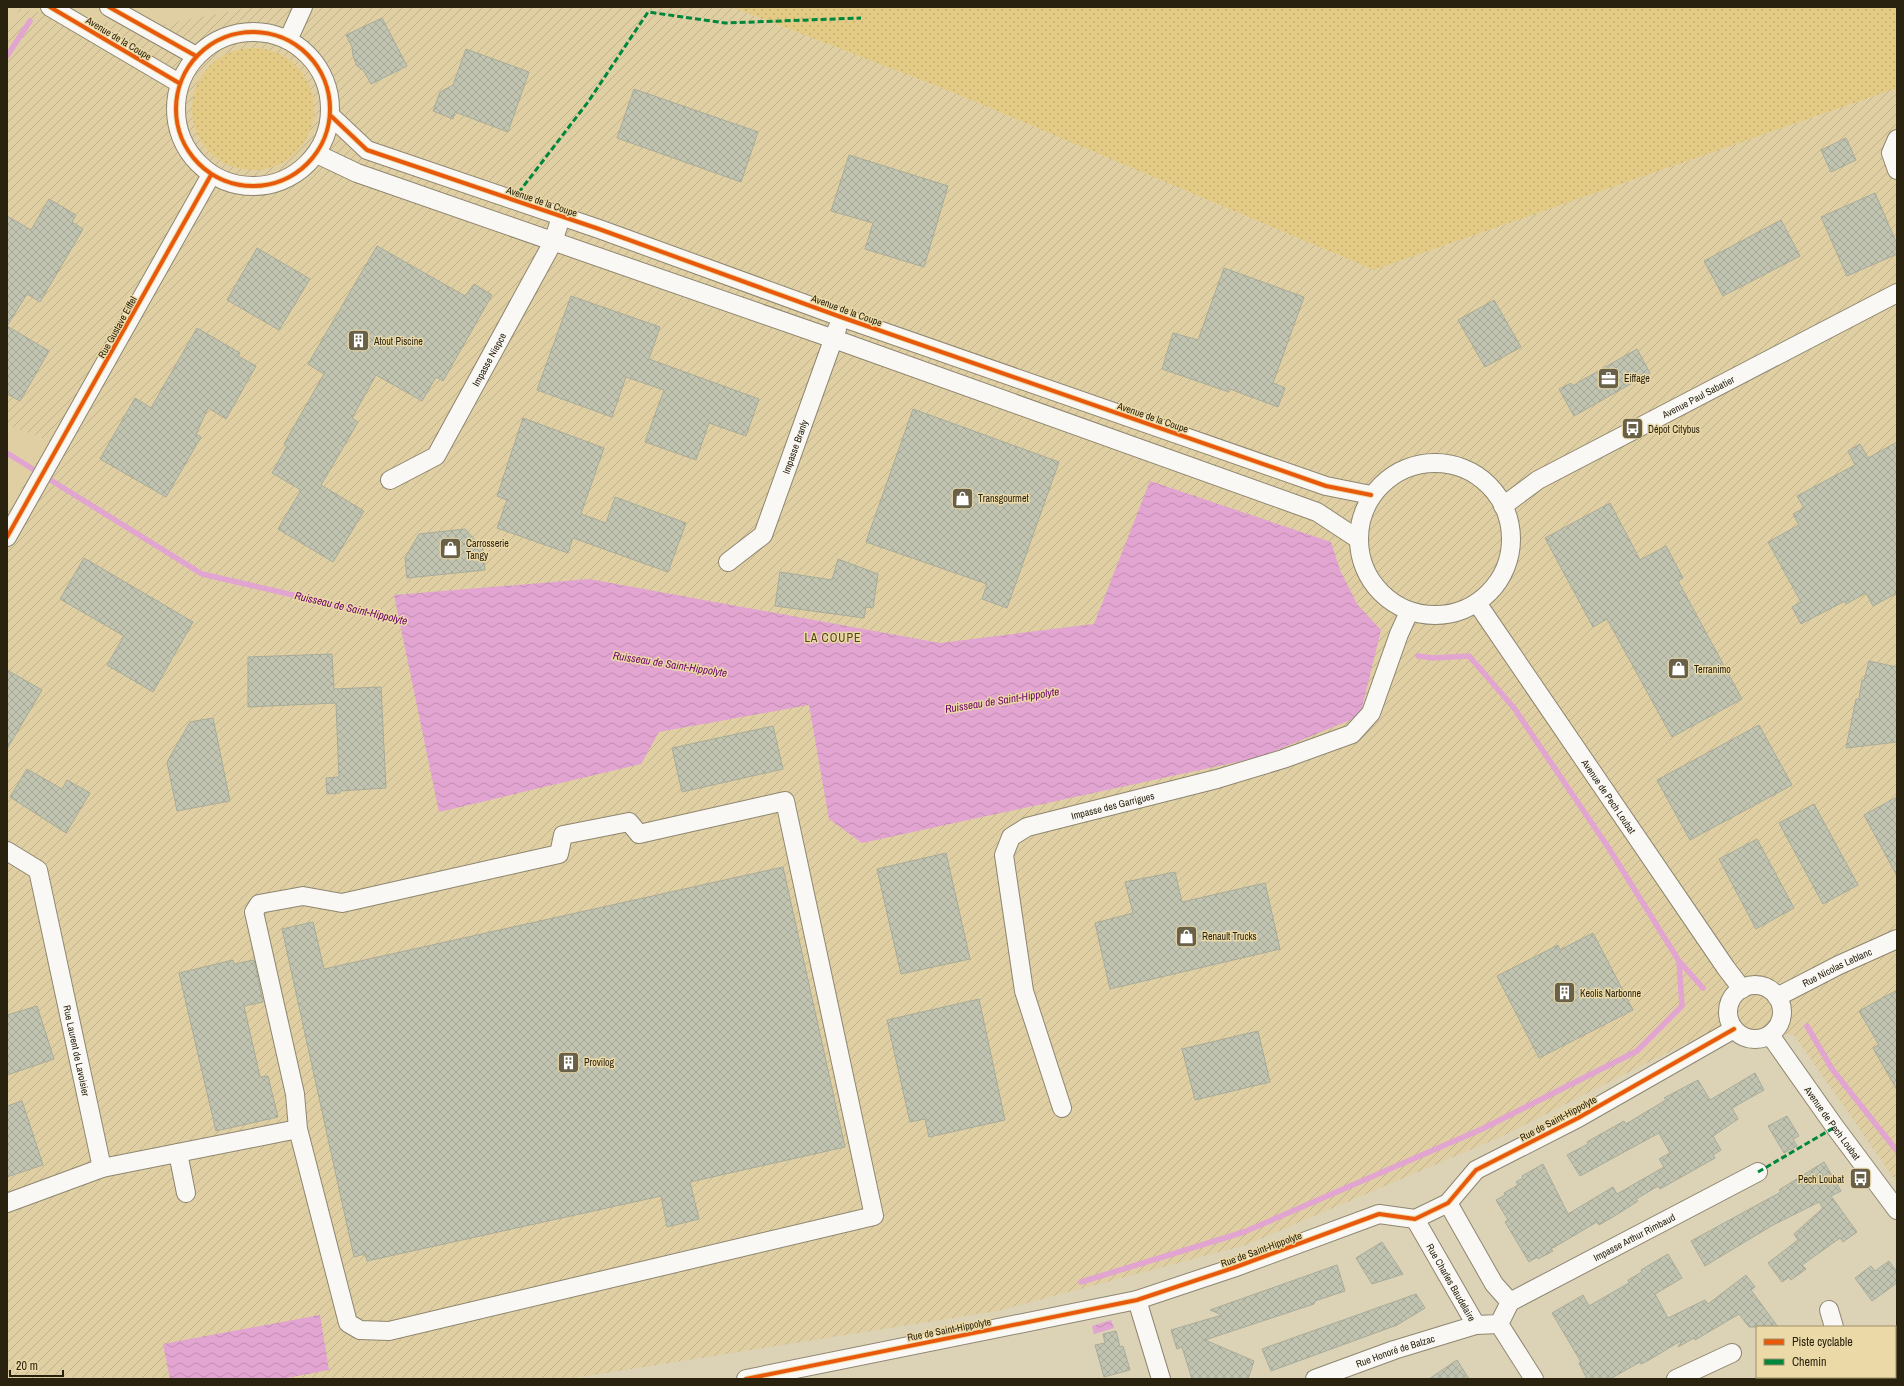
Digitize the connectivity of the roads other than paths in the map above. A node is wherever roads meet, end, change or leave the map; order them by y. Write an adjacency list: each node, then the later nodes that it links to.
1 (50, 7): 6 (street, Avenue de la Coupe)
2 (109, 7): 5 (street)
3 (303, 7): 4 (street)
4 (288, 40): 5 (street); 7 (street)
5 (196, 56): 6 (street)
6 (179, 84): 11 (street)
7 (331, 116): 9 (street); 12 (street, Avenue de la Coupe)
8 (1897, 139): 10 (street)
9 (317, 154): 11 (street); 13 (street)
10 (1897, 170)
11 (211, 175): 20 (street, Rue Gustave Eiffel)
12 (561, 217): 13 (street, Impasse Niepce); 15 (street, Avenue de la Coupe)
13 (553, 242): 16 (street); 17 (street, Impasse Niepce)
14 (1897, 293): 19 (street, Avenue Paul Sabatier)
15 (841, 317): 16 (street, Impasse Branly); 18 (street, Avenue de la Coupe)
16 (834, 339): 21 (street); 22 (street, Impasse Branly)
17 (390, 480)
18 (1371, 495): 19 (street); 21 (street)
19 (1503, 506): 23 (street)
20 (7, 537)
21 (1358, 539): 24 (street)
22 (728, 562)
23 (1477, 603): 24 (street); 27 (street, Avenue de Pech Loubat)
24 (1409, 612): 31 (street, Impasse des Garrigues)
25 (7, 851): 34 (street, Rue Laurent de Lavoisier)
26 (1897, 939): 28 (street, Rue Nicolas Leblanc)
27 (1742, 989): 28 (street); 29 (street)
28 (1777, 997): 30 (street)
29 (1734, 1029): 30 (street); 38 (street, Rue de Saint-Hippolyte)
30 (1770, 1035): 39 (street, Avenue de Pech Loubat)
31 (1062, 1108)
32 (298, 1130): 32 (street); 33 (street)
33 (178, 1153): 34 (street); 36 (street)
34 (102, 1168): 37 (street)
35 (1758, 1172): 42 (street, Impasse Arthur Rimbaud)
36 (186, 1193)
37 (7, 1203)
38 (1448, 1203): 40 (street, Rue de Saint-Hippolyte); 42 (street)
39 (1897, 1210)
40 (1415, 1219): 41 (street, Rue de Saint-Hippolyte); 45 (street, Rue Charles Baudelaire)
41 (1137, 1300): 48 (street, Rue de Saint-Hippolyte); 49 (street)
42 (1510, 1302): 44 (street)
43 (1829, 1310): 46 (street)
44 (1499, 1324): 45 (street, Rue Charles Baudelaire); 51 (street)
45 (1476, 1325): 50 (street, Rue Honoré de Balzac)
46 (1834, 1326)
47 (1732, 1352): 52 (street)
48 (746, 1379)
49 (1161, 1379)
50 (1315, 1379)
51 (1534, 1379)
52 (1676, 1379)

